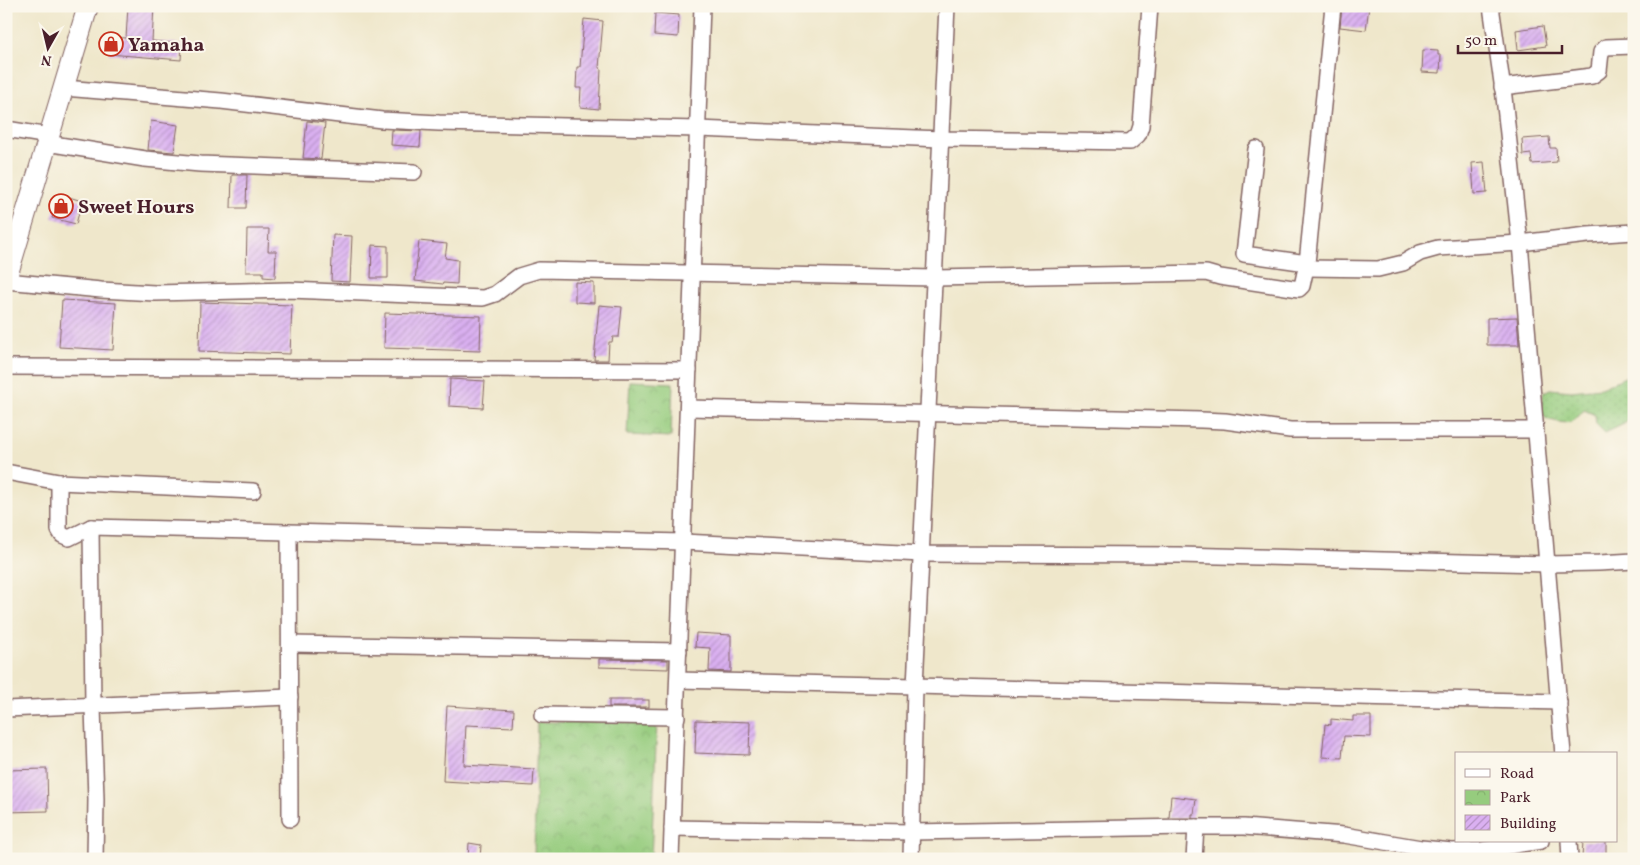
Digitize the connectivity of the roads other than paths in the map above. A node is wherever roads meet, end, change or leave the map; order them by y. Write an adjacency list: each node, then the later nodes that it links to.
1 (88, 6): 8 (main road)
2 (702, 6): 10 (street)
3 (947, 6): 12 (street)
4 (1150, 6): 12 (street)
5 (1334, 6): 18 (street)
6 (1491, 6): 9 (street)
7 (1634, 46): 9 (street)
8 (70, 88): 10 (street); 13 (main road)
9 (1502, 88): 17 (street)
10 (698, 129): 12 (street); 20 (street)
11 (7, 130): 13 (street)
12 (941, 138): 21 (street)
13 (50, 145): 15 (street); 19 (main road)
14 (1256, 150): 18 (street)
15 (414, 172)
16 (1634, 232): 17 (street)
17 (1520, 243): 18 (street); 26 (street)
18 (1306, 266): 21 (street)
19 (7, 272): 20 (street)
20 (692, 273): 21 (street); 23 (street)
21 (935, 278): 25 (street)
22 (6, 367): 23 (street)
23 (689, 370): 24 (street)
24 (688, 408): 25 (street); 32 (street)
25 (928, 415): 26 (street); 33 (street)
26 (1536, 430): 35 (street)
27 (6, 472): 28 (street)
28 (60, 482): 29 (street); 30 (street)
29 (253, 491)
30 (91, 527): 31 (street); 42 (street)
31 (289, 532): 32 (street); 36 (street)
32 (683, 542): 33 (street); 37 (street)
33 (922, 554): 35 (street); 39 (street)
34 (1634, 561): 35 (street)
35 (1547, 564): 41 (street)
36 (290, 644): 37 (street); 40 (street)
37 (679, 652): 38 (street)
38 (678, 680): 39 (street); 45 (street)
39 (915, 686): 41 (street); 50 (street)
40 (290, 697): 42 (street); 47 (street)
41 (1559, 702): 46 (street)
42 (93, 707): 43 (street); 53 (street)
43 (6, 709)
44 (542, 716): 45 (street)
45 (677, 717): 49 (street)
46 (1563, 752)
47 (290, 819)
48 (1196, 827): 50 (street); 51 (street); 56 (street)
49 (672, 828): 50 (street); 54 (street)
50 (912, 832): 55 (street)
51 (1534, 842)
52 (1569, 842): 57 (street)
53 (95, 859)
54 (671, 859)
55 (911, 859)
56 (1194, 859)
57 (1570, 859)

